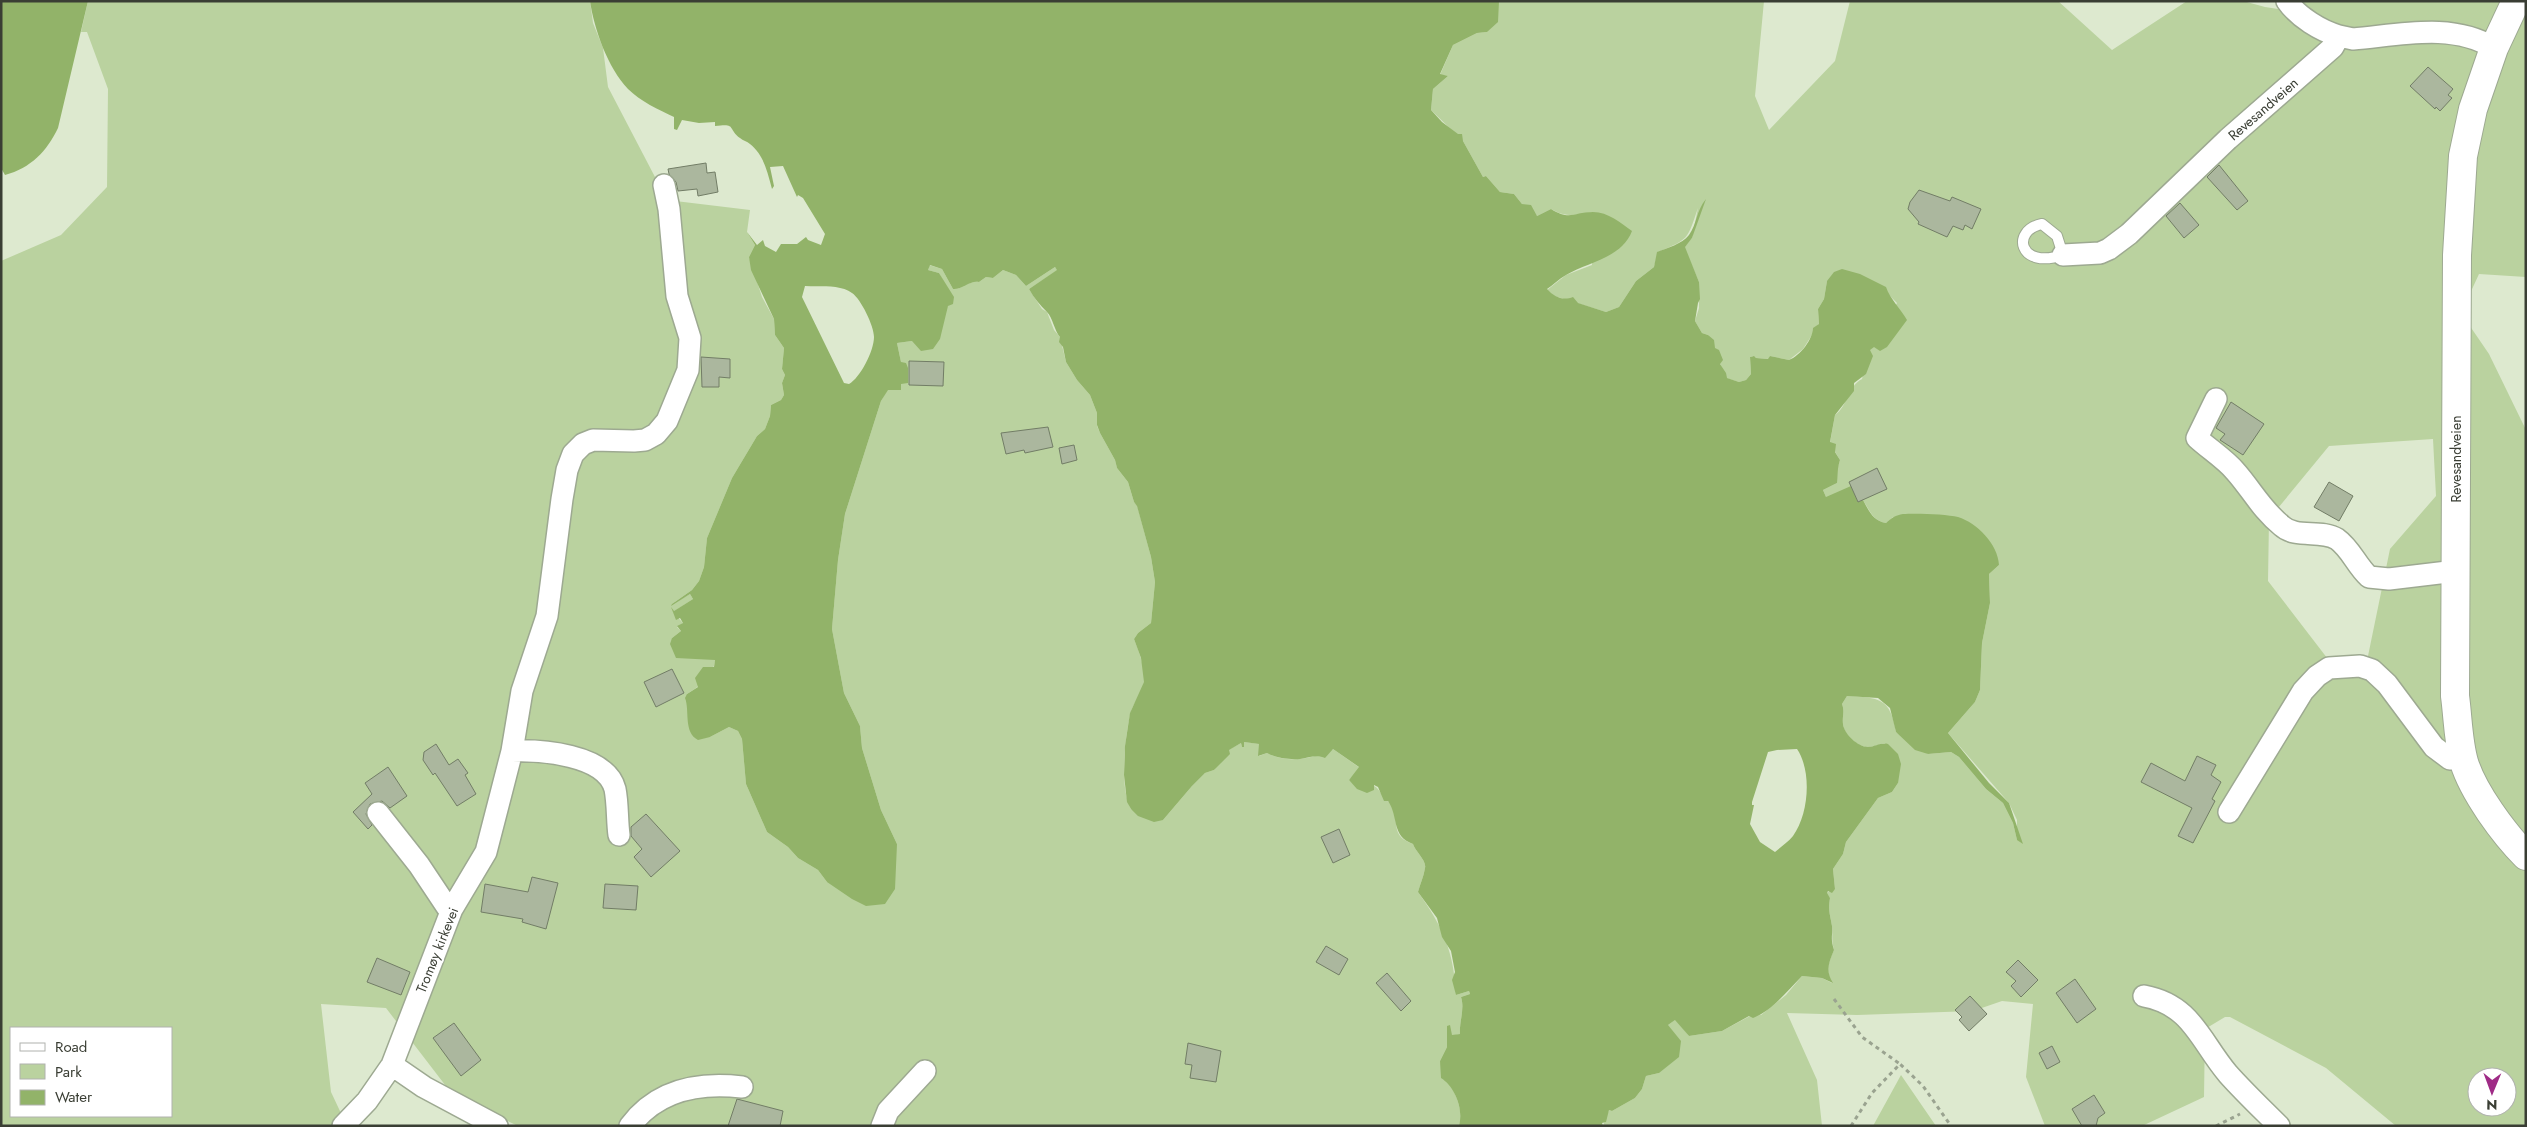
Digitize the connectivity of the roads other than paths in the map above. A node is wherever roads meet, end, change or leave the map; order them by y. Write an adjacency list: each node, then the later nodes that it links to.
1 (2287, 1): 3 (street)
2 (2516, 1): 4 (main road, Revesandveien)
3 (2339, 36): 4 (street); 6 (street, Revesandveien)
4 (2494, 48): 8 (main road, Revesandveien)
5 (664, 186): 9 (street, Tromøy kirkevei)
6 (2063, 255)
7 (2216, 399): 8 (street)
8 (2456, 571): 10 (main road, Revesandveien)
9 (512, 751): 13 (street); 15 (street, Tromøy kirkevei)
10 (2463, 756): 11 (street); 14 (main road, Revesandveien)
11 (2229, 812)
12 (378, 813): 15 (street)
13 (618, 836)
14 (2526, 856)
15 (452, 909): 17 (street, Tromøy kirkevei)
16 (2144, 996): 24 (street)
17 (392, 1065): 20 (street, Tromøy kirkevei); 21 (street)
18 (925, 1071): 23 (street)
19 (742, 1087): 22 (street)
20 (343, 1126)
21 (496, 1126)
22 (630, 1126)
23 (882, 1126)
24 (2280, 1126)

